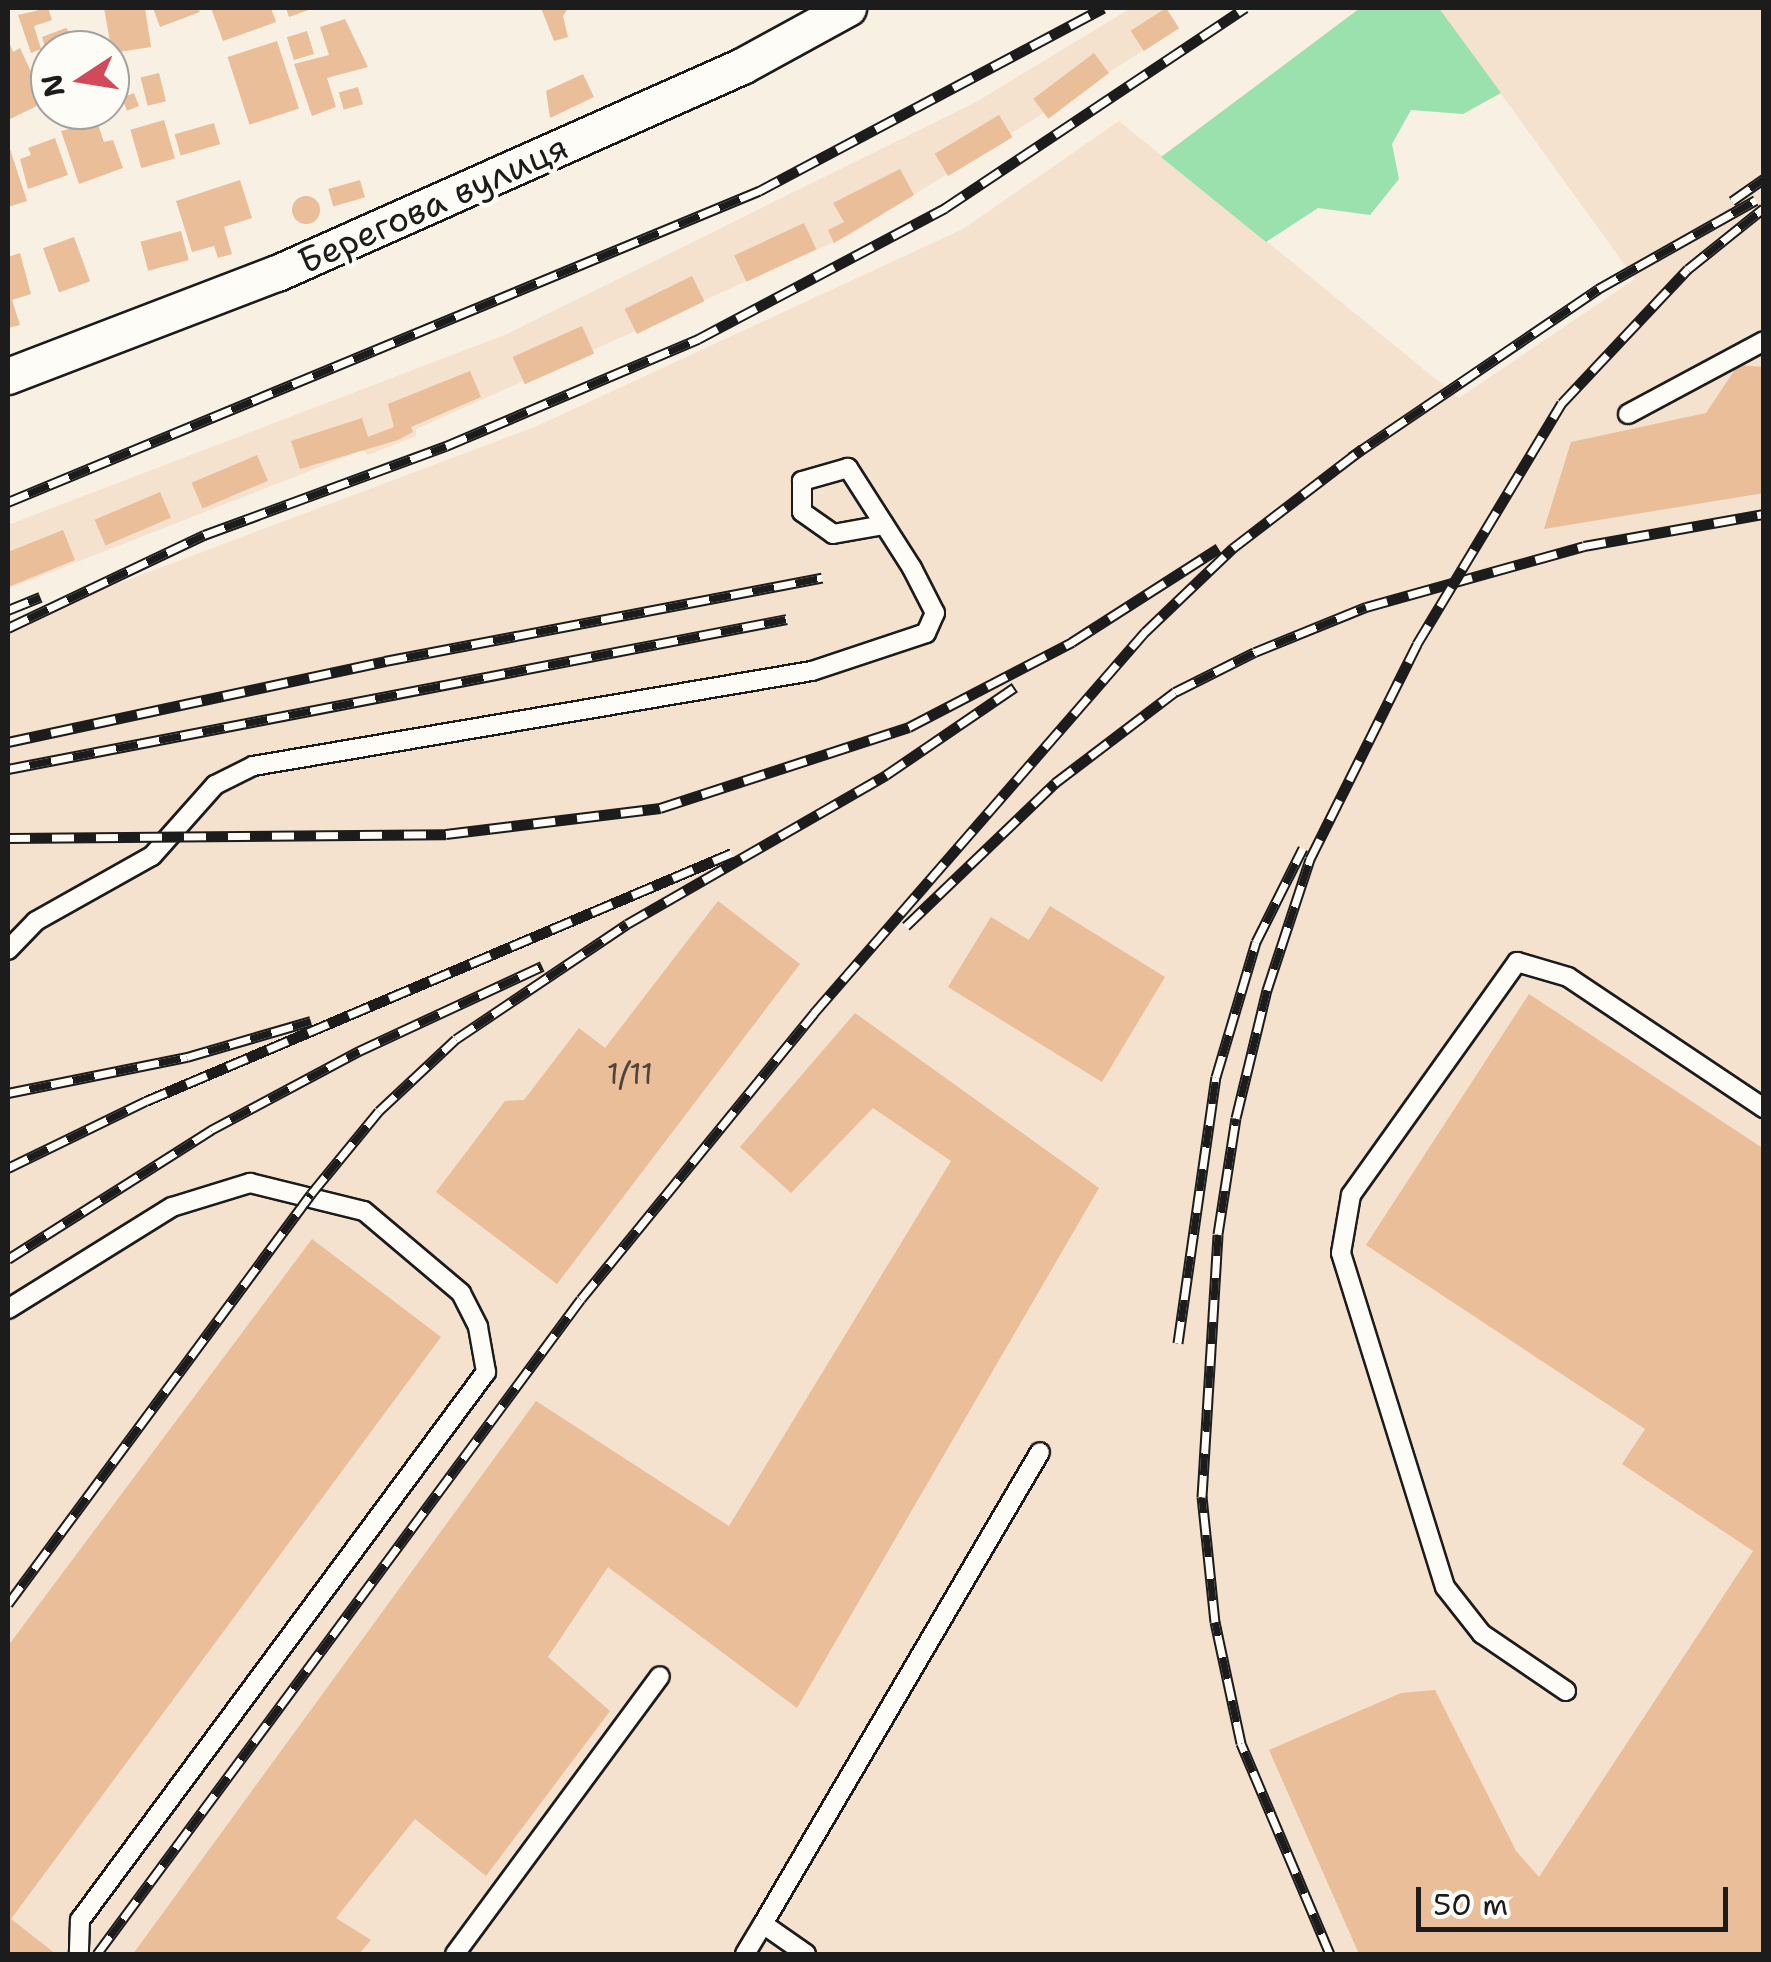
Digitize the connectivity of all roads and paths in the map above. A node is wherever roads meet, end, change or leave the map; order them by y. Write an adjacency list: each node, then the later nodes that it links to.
1 (848, 8): 3 (street, Берегова вулиця)
2 (1764, 341): 4 (lane)
3 (8, 376)
4 (1628, 414)
5 (884, 525): 5 (lane); 6 (lane)
6 (8, 950)
7 (1764, 1108): 11 (lane)
8 (8, 1309): 13 (lane)
9 (1040, 1452): 12 (lane)
10 (660, 1676): 14 (lane)
11 (1566, 1691)
12 (763, 1924): 15 (lane); 16 (lane)
13 (80, 1954)
14 (455, 1954)
15 (744, 1954)
16 (806, 1954)

